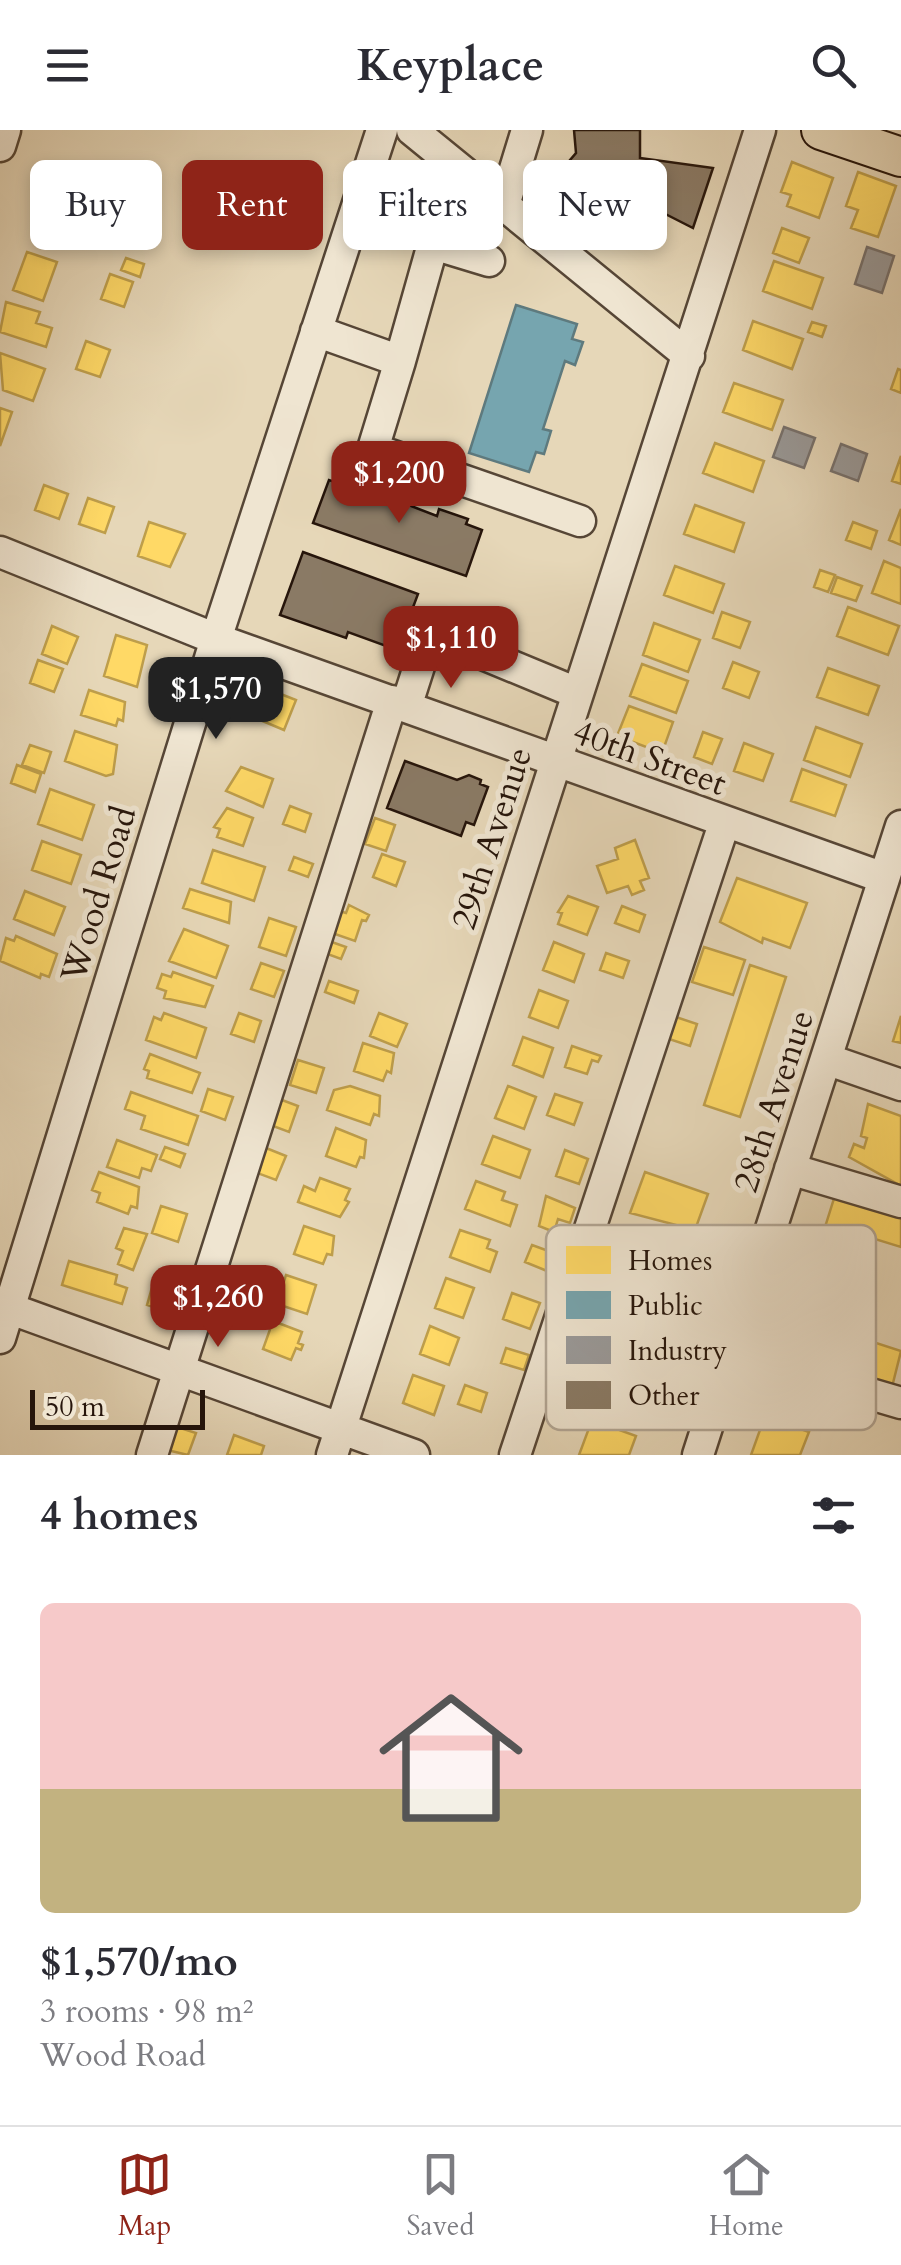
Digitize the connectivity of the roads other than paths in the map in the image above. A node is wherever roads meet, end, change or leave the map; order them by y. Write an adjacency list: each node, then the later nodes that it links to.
1 (5, 130): 8 (street)
2 (382, 130): 12 (street, Wood Road)
3 (412, 130): 7 (street)
4 (527, 130): 10 (street)
5 (760, 130): 13 (street, 29th Avenue)
6 (821, 130): 9 (main road)
7 (449, 143): 10 (street)
8 (0, 146)
9 (901, 157)
10 (504, 205): 13 (street)
11 (489, 260): 14 (street)
12 (316, 331): 14 (street); 17 (street, Wood Road)
13 (689, 356): 18 (street, 29th Avenue)
14 (400, 361): 15 (street)
15 (580, 521)
16 (0, 552): 17 (street, 40th Street)
17 (216, 638): 19 (street, 40th Street); 30 (street, Wood Road)
18 (577, 694): 19 (street); 20 (street, 29th Avenue)
19 (399, 704): 20 (street, 40th Street); 33 (street)
20 (554, 762): 21 (street, 40th Street); 37 (street, 29th Avenue)
21 (724, 824): 23 (street, 40th Street); 28 (street)
22 (901, 826): 23 (street, 28th Avenue)
23 (892, 865): 24 (street, 28th Avenue)
24 (826, 1059): 25 (street); 26 (street, 28th Avenue)
25 (901, 1085)
26 (790, 1168): 27 (street); 29 (street, 28th Avenue)
27 (901, 1202)
28 (591, 1225)
29 (772, 1225)
30 (5, 1306): 31 (street, Wood Road); 33 (street)
31 (0, 1338)
32 (546, 1361): 40 (street)
33 (181, 1368): 37 (street); 38 (street)
34 (876, 1396): 35 (street)
35 (901, 1403)
36 (708, 1430): 41 (street, 28th Avenue)
37 (337, 1442): 39 (street)
38 (152, 1455)
39 (414, 1455)
40 (515, 1455)
41 (700, 1455)

